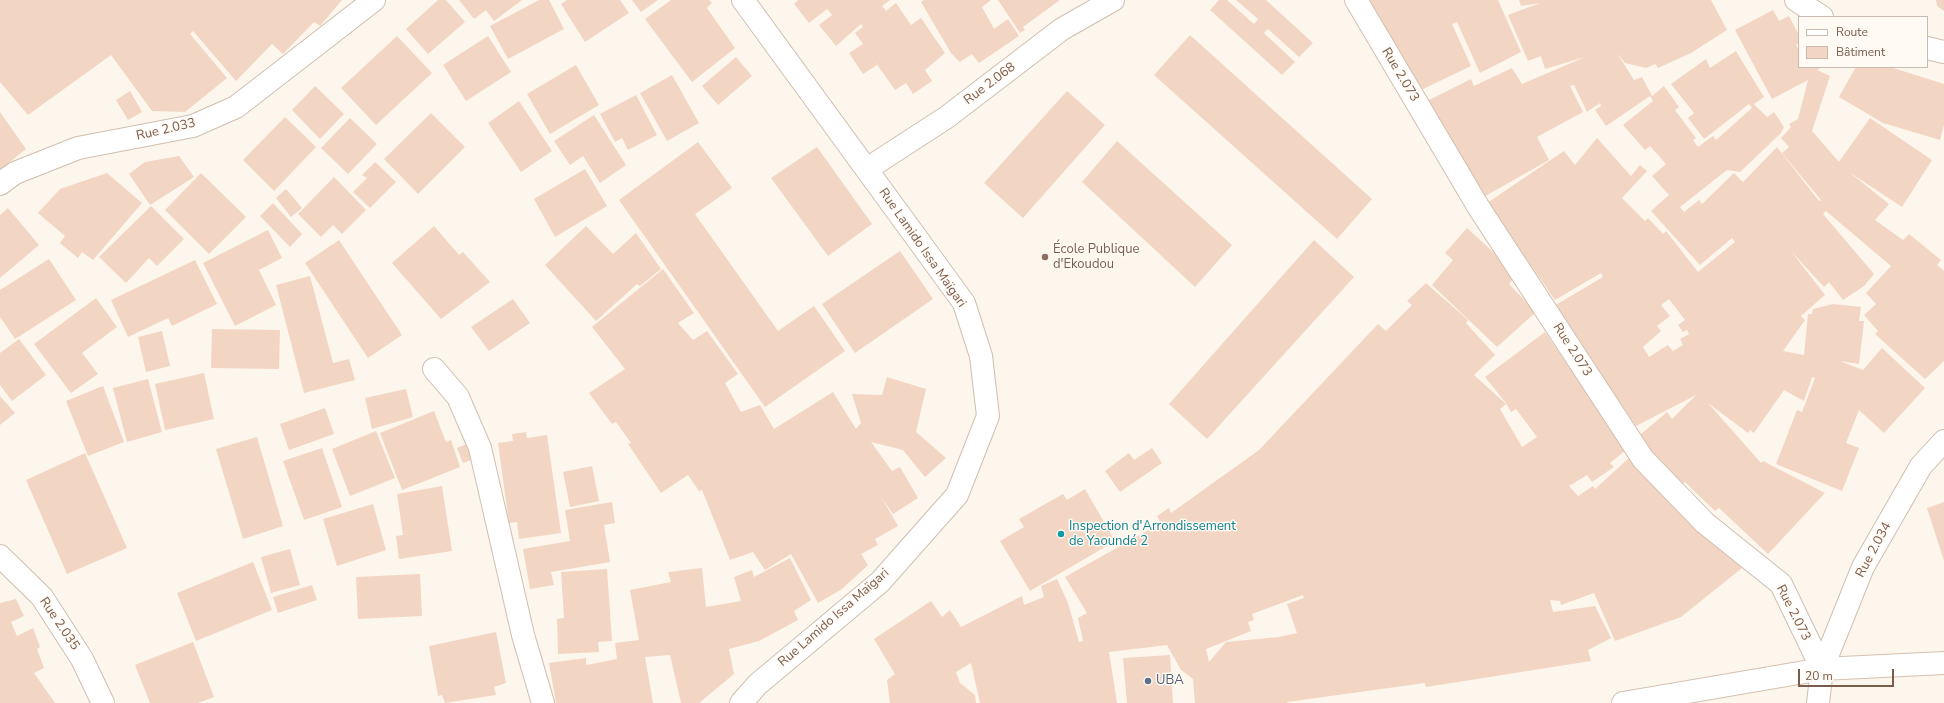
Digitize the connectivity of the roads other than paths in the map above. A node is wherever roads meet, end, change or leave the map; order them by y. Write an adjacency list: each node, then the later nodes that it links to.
1 (374, 0): 10 (street, Rue 2.033)
2 (743, 0): 9 (street, Rue Lamido Issa Maïgari)
3 (1113, 0): 9 (street, Rue 2.068)
4 (1356, 0): 15 (street, Rue 2.073)
5 (1796, 0): 6 (street)
6 (1820, 16)
7 (1928, 48): 8 (street)
8 (1944, 52)
9 (866, 169): 18 (street, Rue Lamido Issa Maïgari)
10 (0, 184)
11 (434, 369): 17 (street)
12 (1944, 440): 15 (street, Rue 2.034)
13 (0, 556): 16 (street, Rue 2.035)
14 (1944, 663): 15 (street)
15 (1822, 670): 19 (street); 20 (street, Rue 2.034)
16 (102, 703)
17 (543, 703)
18 (741, 703)
19 (1623, 703)
20 (1818, 703)

